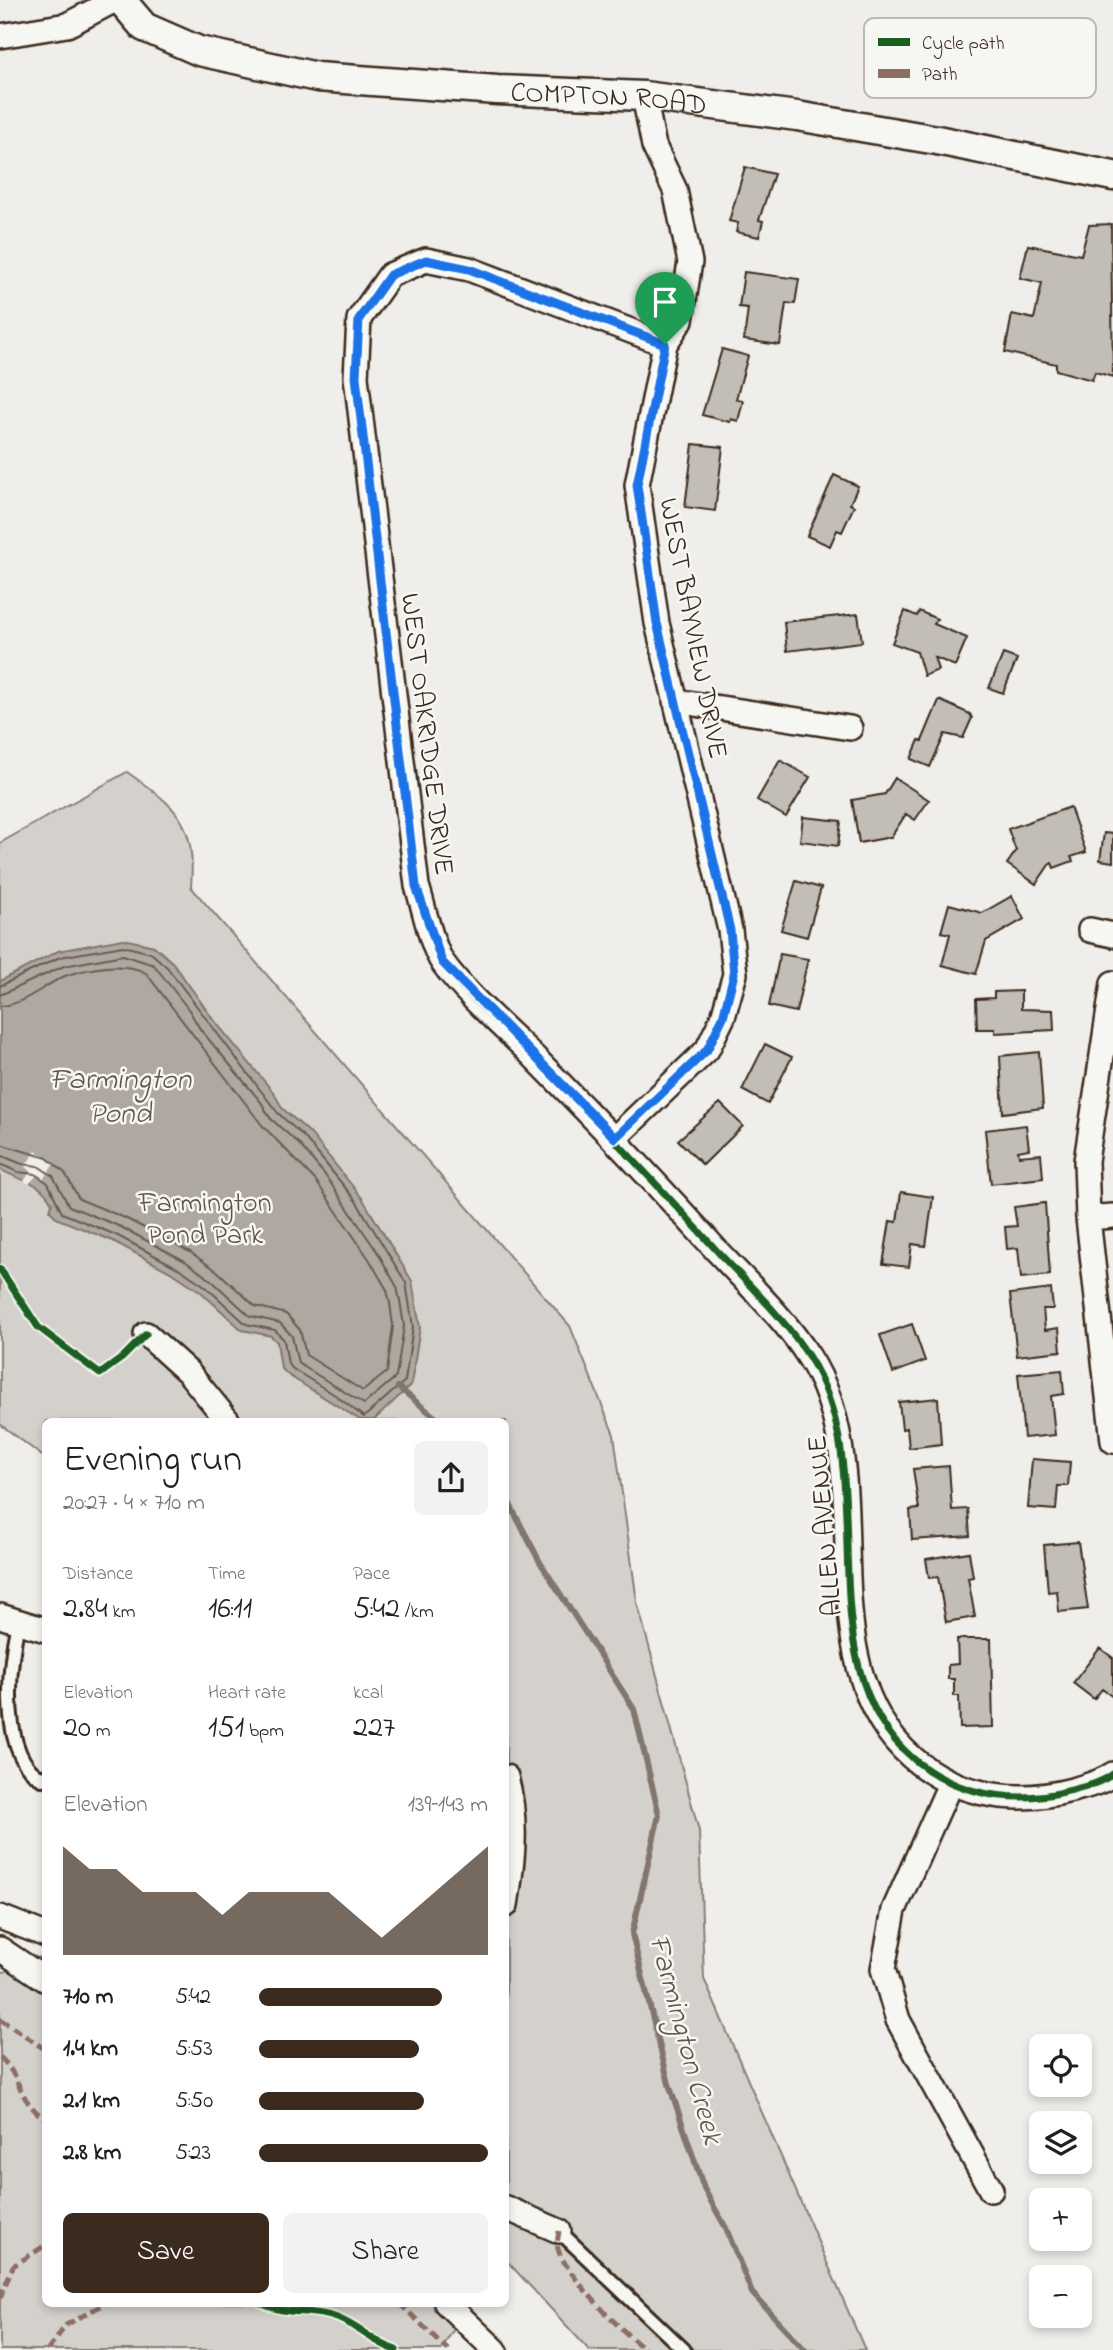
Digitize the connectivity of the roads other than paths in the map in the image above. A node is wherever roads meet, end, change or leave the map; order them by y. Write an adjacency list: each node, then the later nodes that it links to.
1 (115, 0): 3 (street)
2 (121, 0): 4 (street, COMPTON ROAD)
3 (0, 36)
4 (644, 96): 5 (street, COMPTON ROAD); 6 (street, WEST BAYVIEW DRIVE)
5 (1113, 176)
6 (665, 344): 7 (street, WEST BAYVIEW DRIVE); 12 (street, WEST OAKRIDGE DRIVE)
7 (675, 701): 8 (street); 12 (street, WEST BAYVIEW DRIVE)
8 (850, 728)
9 (1090, 930): 10 (street)
10 (1113, 934)
11 (1113, 983): 14 (street)
12 (615, 1138): 22 (street, ALLEN AVENUE)
13 (1113, 1216): 14 (street)
14 (1088, 1218): 17 (street)
15 (146, 1334): 16 (street)
16 (226, 1418)
17 (1113, 1441)
18 (9, 1619): 19 (street); 21 (lane)
19 (42, 1629)
20 (1113, 1774): 22 (street, ALLEN AVENUE)
21 (42, 1779)
22 (950, 1784): 29 (street)
23 (509, 1792): 24 (street)
24 (509, 1886)
25 (0, 1917): 26 (street)
26 (42, 1933)
27 (0, 1949): 28 (street)
28 (42, 1977)
29 (991, 2190)
30 (509, 2209): 31 (street)
31 (559, 2231): 34 (lane)
32 (450, 2307): 33 (street)
33 (495, 2350)
34 (684, 2350)

